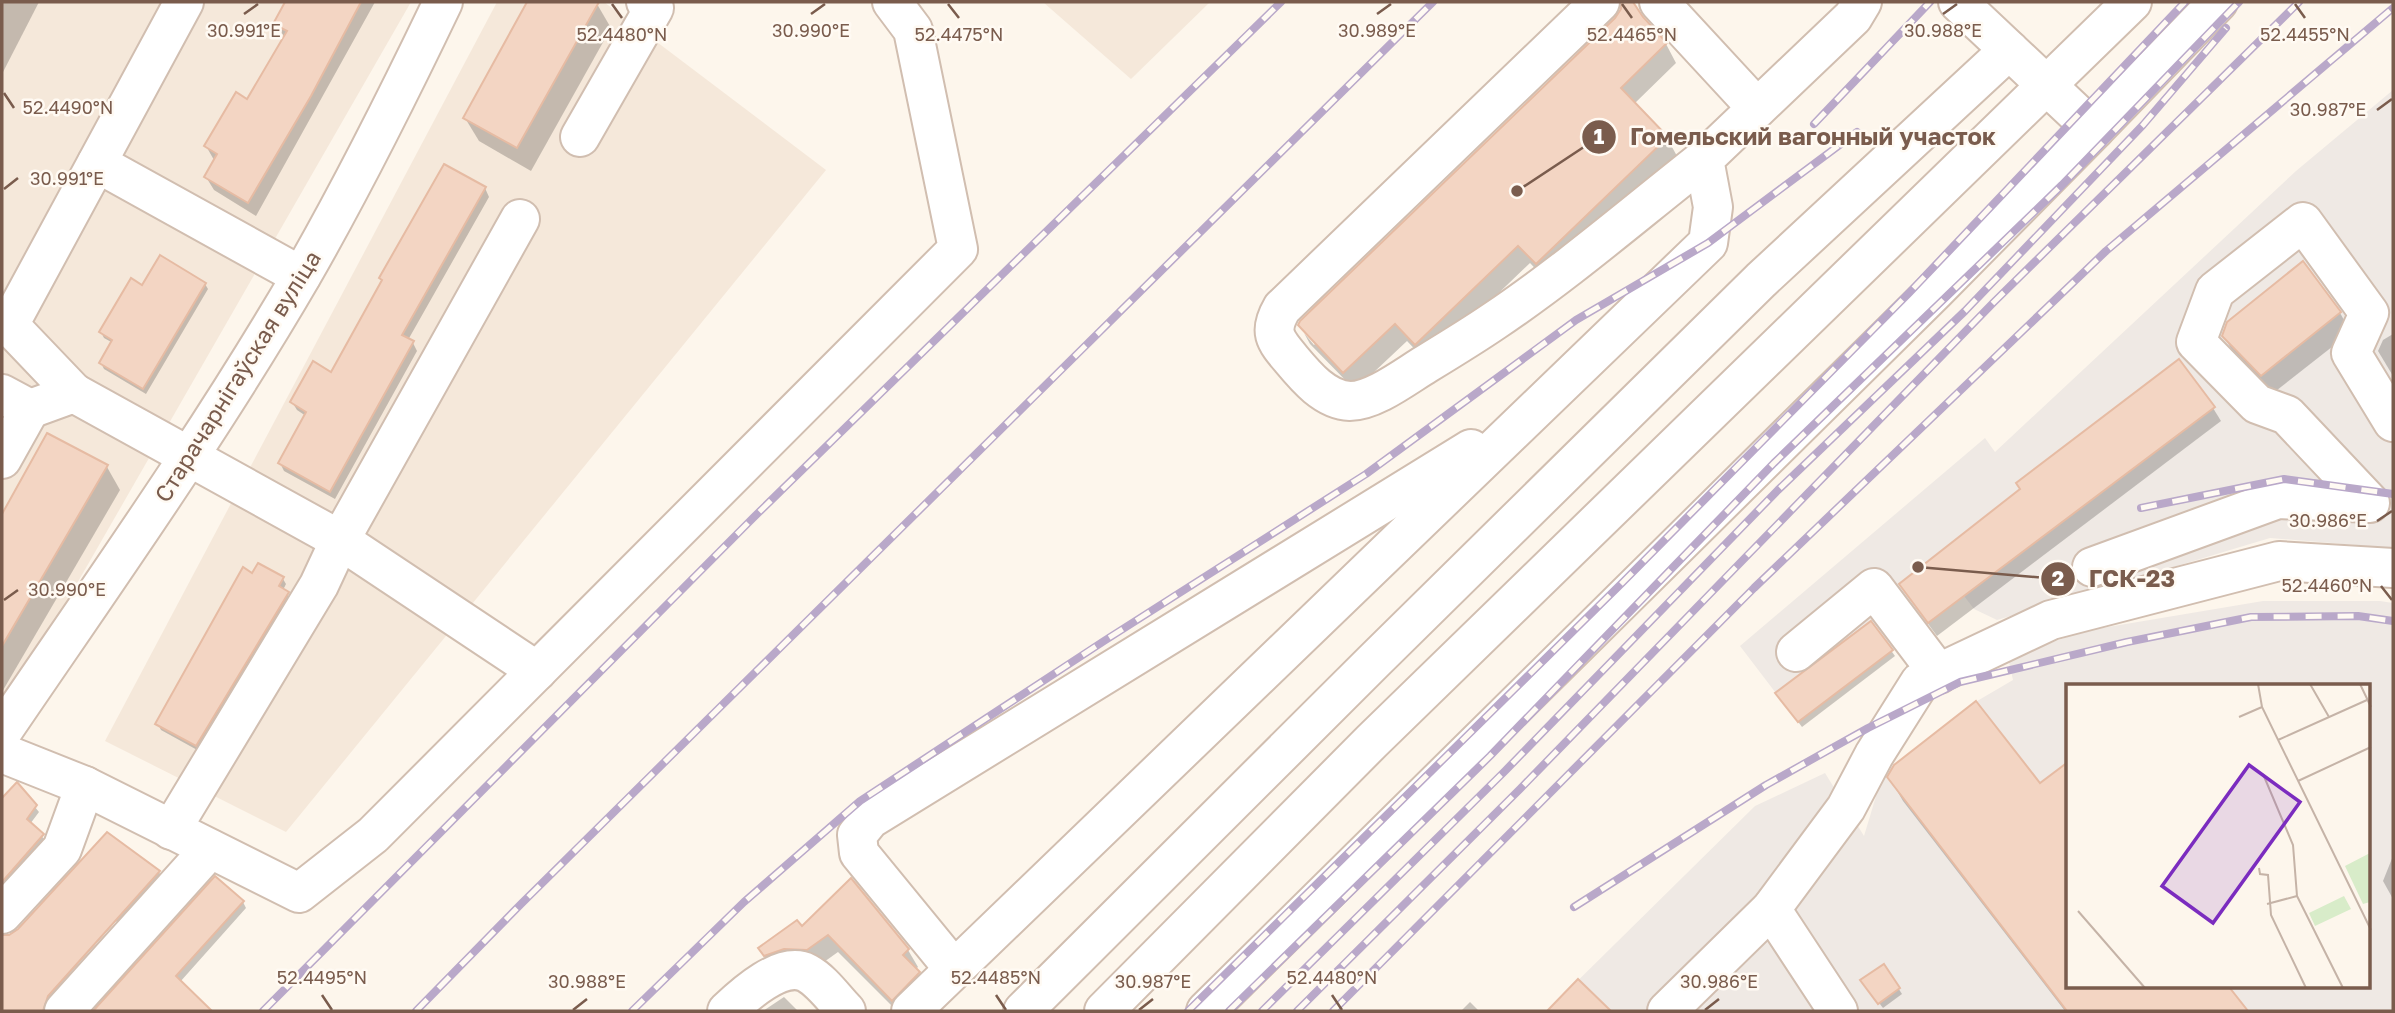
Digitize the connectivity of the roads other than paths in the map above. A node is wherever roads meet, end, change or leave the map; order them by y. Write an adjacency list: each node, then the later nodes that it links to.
1 (184, 2): 17 (street)
2 (443, 2): 19 (street, Старачарнігаўская вуліца)
3 (646, 2): 15 (street)
4 (892, 2): 31 (street)
5 (1600, 2): 16 (street)
6 (1659, 2): 13 (street)
7 (1862, 2): 13 (street)
8 (1958, 2): 11 (street)
9 (2132, 2): 12 (street)
10 (2218, 2): 14 (street)
11 (2009, 50): 12 (street); 45 (street)
12 (2047, 85): 14 (street); 46 (street)
13 (1757, 108): 16 (street)
14 (2094, 130): 47 (street)
15 (580, 137)
16 (1704, 159): 22 (street)
17 (97, 163): 19 (street); 20 (street)
18 (520, 219): 27 (street)
19 (301, 276): 24 (street, Старачарнігаўская вуліца)
20 (74, 393): 21 (street); 24 (street)
21 (16, 401): 25 (street)
22 (1535, 410): 40 (street); 40 (street)
23 (2393, 422): 26 (street)
24 (190, 456): 27 (street); 33 (street, Старачарнігаўская вуліца)
25 (2, 459)
26 (2382, 505): 28 (street)
27 (340, 540): 31 (street); 36 (street)
28 (2092, 567)
29 (2393, 568): 32 (street)
30 (1796, 652): 32 (street)
31 (537, 671): 37 (street)
32 (1939, 674): 38 (street)
33 (2, 732)
34 (2, 753): 35 (street)
35 (85, 786): 36 (street); 39 (street)
36 (171, 830): 37 (street)
37 (210, 849): 41 (street)
38 (1771, 909): 48 (street); 49 (street)
39 (2, 914)
40 (954, 970): 44 (street)
41 (64, 1011)
42 (727, 1011): 43 (street)
43 (846, 1011)
44 (911, 1011)
45 (1023, 1011)
46 (1104, 1011)
47 (1206, 1011)
48 (1667, 1011)
49 (1838, 1011)

